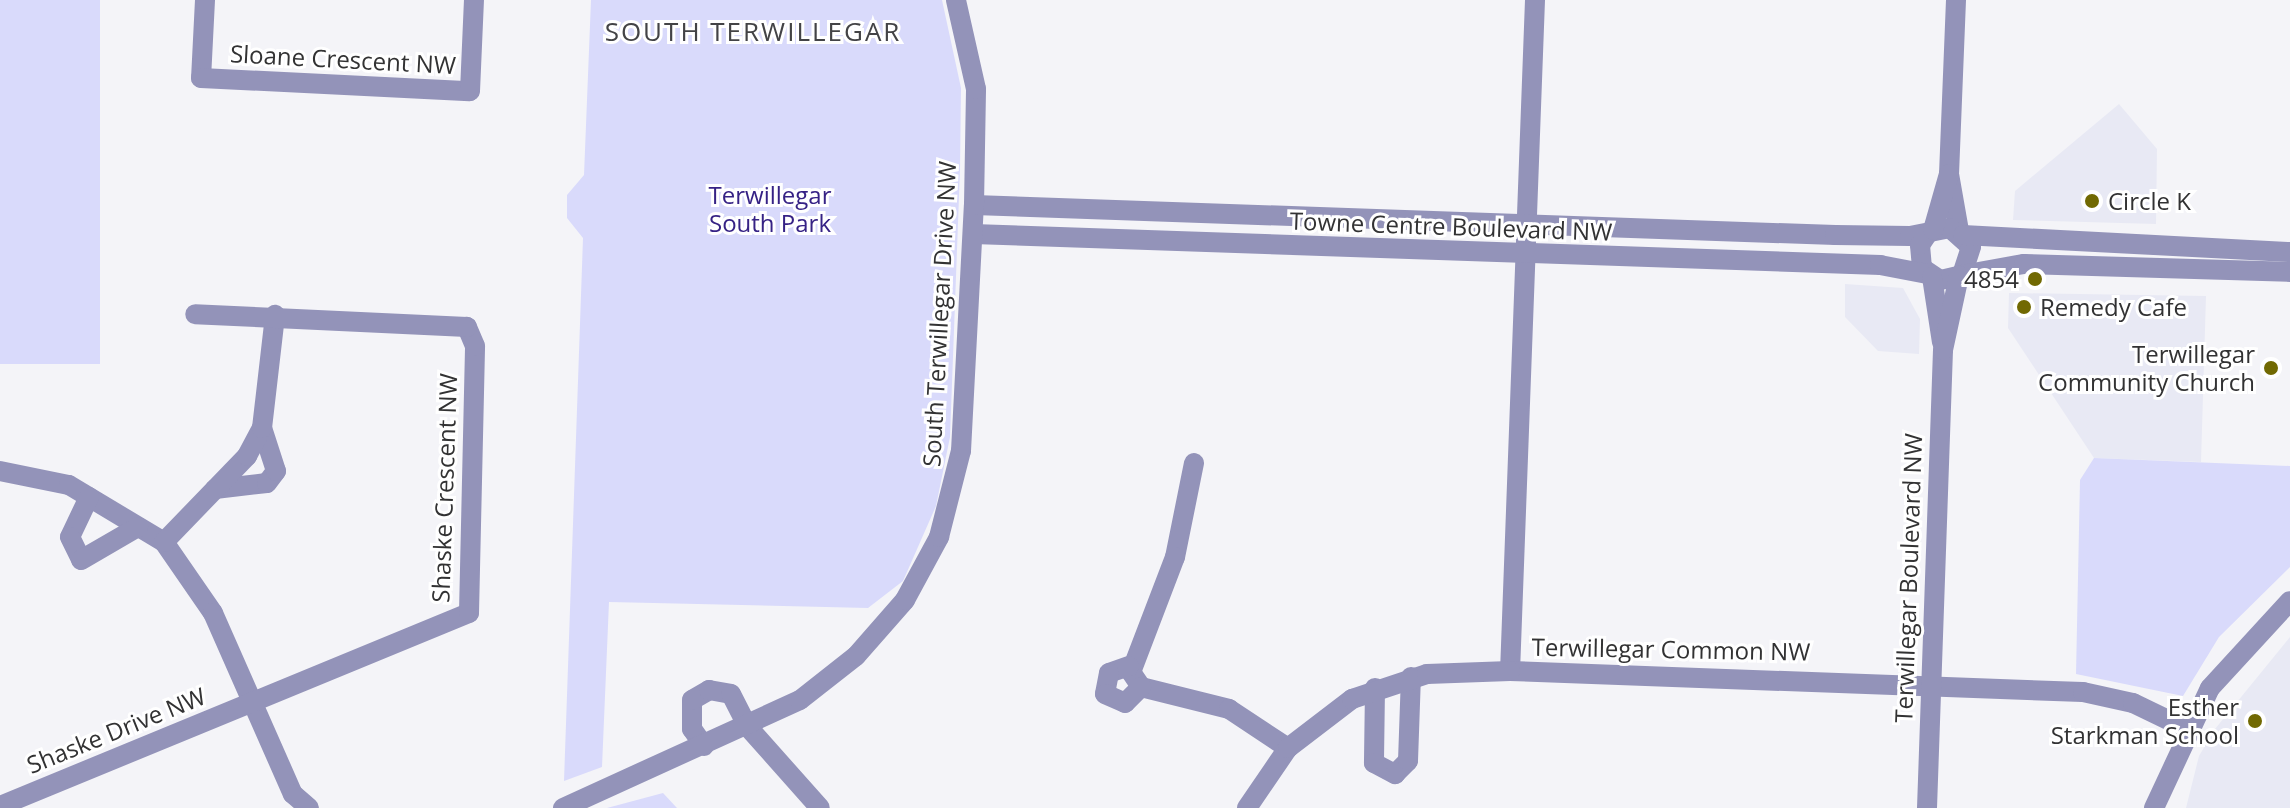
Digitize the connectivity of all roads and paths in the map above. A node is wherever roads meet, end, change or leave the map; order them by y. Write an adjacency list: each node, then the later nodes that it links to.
1 (205, 0): 2 (street, Sloane Crescent NW)
2 (474, 0)
3 (956, 0): 7 (street, South Terwillegar Drive NW)
4 (1535, 0): 8 (street, Terwillegar Common NW)
5 (1956, 0): 6 (street)
6 (1949, 174): 9 (street); 10 (street)
7 (974, 205): 8 (street, Towne Centre Boulevard NW); 11 (street, South Terwillegar Drive NW)
8 (1525, 224): 9 (street, Towne Centre Boulevard NW); 13 (street, Terwillegar Common NW)
9 (1931, 231): 10 (street); 15 (street)
10 (1961, 233): 12 (street); 16 (street)
11 (973, 234): 13 (street, Towne Centre Boulevard NW); 35 (street, South Terwillegar Drive NW)
12 (2290, 252)
13 (1524, 255): 15 (street, Towne Centre Boulevard NW); 29 (street, Terwillegar Common NW)
14 (2290, 272): 16 (street)
15 (1930, 275): 16 (street); 19 (street, Terwillegar Boulevard NW)
16 (1960, 276): 19 (street, Terwillegar Boulevard NW)
17 (195, 314): 18 (street, Shaske Crescent NW)
18 (275, 315): 20 (street); 34 (street, Shaske Crescent NW)
19 (1943, 350): 31 (street, Terwillegar Boulevard NW)
20 (262, 428): 23 (street); 23 (street)
21 (1194, 463): 28 (street)
22 (0, 471): 24 (street)
23 (215, 489): 26 (street)
24 (89, 497): 25 (street); 25 (street)
25 (138, 527): 26 (street)
26 (164, 542): 34 (street)
27 (2290, 601): 36 (street)
28 (1129, 666): 32 (street); 32 (street)
29 (1510, 671): 30 (street); 31 (street, Terwillegar Common NW)
30 (1411, 677): 33 (street); 33 (street)
31 (1930, 683): 36 (street, Terwillegar Common NW); 45 (street, Terwillegar Boulevard NW)
32 (1141, 687): 38 (street)
33 (1375, 688): 38 (street)
34 (252, 703): 39 (street); 40 (street, Shaske Drive NW)
35 (748, 727): 37 (street, South Terwillegar Drive NW); 37 (street); 43 (street)
36 (2185, 728): 46 (street)
37 (704, 746): 42 (street, South Terwillegar Drive NW)
38 (1288, 748): 44 (street)
39 (292, 801): 41 (street)
40 (0, 806)
41 (309, 808)
42 (563, 808)
43 (820, 808)
44 (1247, 808)
45 (1927, 808)
46 (2154, 808)

